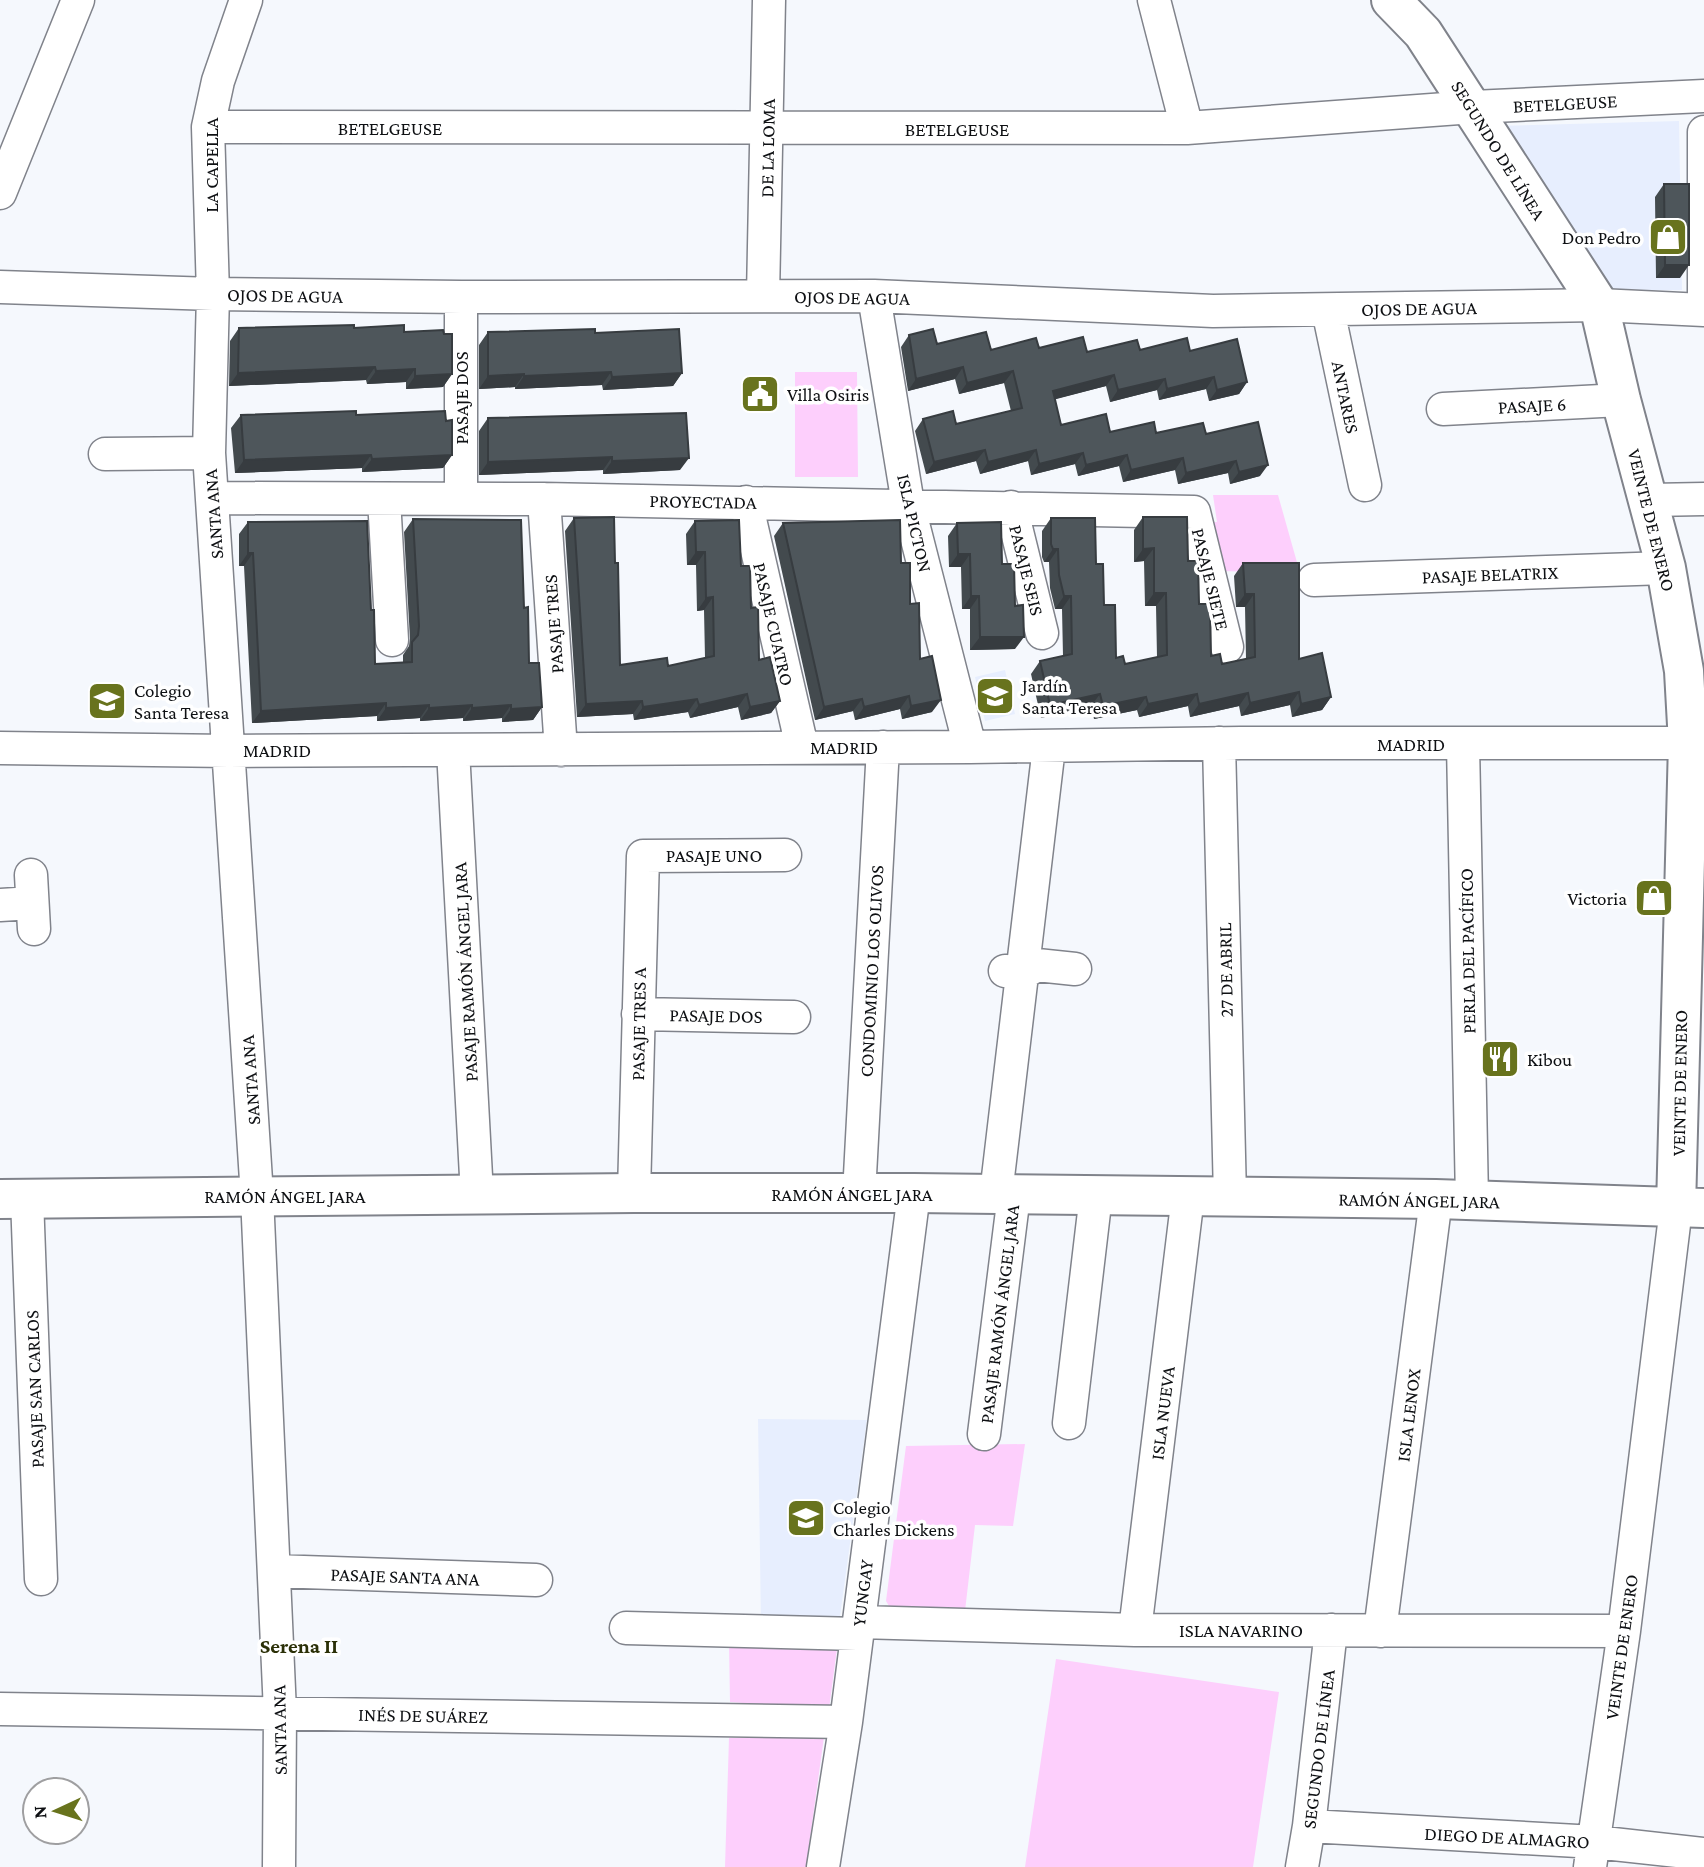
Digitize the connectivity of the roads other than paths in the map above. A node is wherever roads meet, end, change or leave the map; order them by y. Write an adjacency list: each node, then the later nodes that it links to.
1 (78, 0): 8 (street)
2 (246, 0): 9 (street, LA CAPELLA)
3 (769, 0): 11 (street, DE LA LOMA)
4 (1154, 0): 10 (street)
5 (1391, 0): 7 (main road, SEGUNDO DE LÍNEA)
6 (1704, 96): 7 (street, BETELGEUSE)
7 (1473, 107): 10 (street, BETELGEUSE); 19 (main road, SEGUNDO DE LÍNEA)
8 (14, 122): 13 (street)
9 (208, 127): 11 (street, BETELGEUSE); 15 (street, LA CAPELLA)
10 (1187, 128): 11 (street, BETELGEUSE)
11 (768, 129): 16 (street, DE LA LOMA)
12 (1704, 132): 21 (street)
13 (0, 193)
14 (0, 287): 15 (street, OJOS DE AGUA)
15 (213, 294): 18 (street, OJOS DE AGUA); 24 (street, SANTA ANA)
16 (764, 296): 17 (street, OJOS DE AGUA); 18 (street, OJOS DE AGUA)
17 (874, 296): 20 (street, OJOS DE AGUA); 34 (street, ISLA PICTON)
18 (461, 297): 29 (street, PASAJE DOS)
19 (1599, 305): 20 (street, OJOS DE AGUA); 21 (street, OJOS DE AGUA); 22 (main road, VEINTE DE ENERO)
20 (1328, 310): 26 (street, ANTARES)
21 (1704, 310)
22 (1621, 400): 23 (street, PASAJE 6); 32 (main road, VEINTE DE ENERO)
23 (1443, 409)
24 (209, 453): 25 (street); 27 (street, SANTA ANA)
25 (105, 454)
26 (1365, 485)
27 (212, 498): 28 (street, PROYECTADA); 53 (street, SANTA ANA)
28 (384, 499): 29 (street, PROYECTADA); 40 (street)
29 (461, 499): 30 (street, PROYECTADA)
30 (544, 499): 33 (street, PROYECTADA); 52 (street, PASAJE TRES)
31 (1704, 499): 32 (street)
32 (1650, 500): 37 (main road, VEINTE DE ENERO)
33 (746, 502): 34 (street, PROYECTADA); 46 (street, PASAJE CUATRO)
34 (908, 504): 35 (street, PROYECTADA); 48 (street, ISLA PICTON)
35 (1011, 507): 36 (street, PROYECTADA); 39 (street, PASAJE SEIS)
36 (1194, 512): 41 (street, PASAJE SIETE)
37 (1666, 568): 38 (street, PASAJE BELATRIX); 42 (main road, VEINTE DE ENERO)
38 (1314, 580)
39 (1042, 633)
40 (392, 640)
41 (1227, 647)
42 (1694, 671): 44 (main road, VEINTE DE ENERO)
43 (1219, 743): 45 (street, MADRID); 49 (street, MADRID); 71 (street, 27 DE ABRIL)
44 (1688, 743): 45 (street, MADRID); 60 (main road, VEINTE DE ENERO)
45 (1463, 744): 73 (street, PERLA DEL PACÍFICO)
46 (802, 747): 47 (street, MADRID); 52 (street, MADRID)
47 (883, 747): 48 (street, MADRID); 64 (street, CONDOMINIO LOS OLIVOS)
48 (970, 747): 49 (street, MADRID)
49 (1049, 747): 59 (street, PASAJE RAMÓN ÁNGEL JARA)
50 (0, 748): 53 (street, MADRID)
51 (453, 750): 52 (street, MADRID); 53 (street, MADRID); 67 (street, PASAJE RAMÓN ÁNGEL JARA)
52 (561, 750)
53 (229, 751): 69 (street, SANTA ANA)
54 (785, 855): 55 (street, PASAJE UNO)
55 (643, 856): 61 (street, PASAJE TRES A)
56 (32, 902): 57 (street)
57 (0, 905)
58 (1075, 969): 59 (street)
59 (1012, 972): 66 (street, PASAJE RAMÓN ÁNGEL JARA)
60 (1693, 973): 74 (main road, VEINTE DE ENERO)
61 (638, 1014): 62 (street, PASAJE DOS); 63 (street, PASAJE TRES A)
62 (794, 1017)
63 (634, 1193): 64 (main road, RAMÓN ÁNGEL JARA); 67 (main road, RAMÓN ÁNGEL JARA)
64 (859, 1194): 65 (main road, RAMÓN ÁNGEL JARA)
65 (914, 1194): 66 (main road, RAMÓN ÁNGEL JARA); 81 (street, YUNGAY)
66 (1005, 1194): 68 (main road, RAMÓN ÁNGEL JARA); 76 (street, PASAJE RAMÓN ÁNGEL JARA)
67 (477, 1195): 69 (main road, RAMÓN ÁNGEL JARA)
68 (1096, 1195): 70 (main road, RAMÓN ÁNGEL JARA); 75 (street)
69 (257, 1196): 72 (main road, RAMÓN ÁNGEL JARA); 77 (street, SANTA ANA)
70 (1188, 1196): 71 (main road, RAMÓN ÁNGEL JARA); 82 (street, ISLA NUEVA)
71 (1230, 1197): 73 (main road, RAMÓN ÁNGEL JARA)
72 (14, 1198): 78 (street, PASAJE SAN CARLOS)
73 (1454, 1200): 74 (main road, RAMÓN ÁNGEL JARA); 84 (street, ISLA LENOX)
74 (1690, 1208): 85 (street, VEINTE DE ENERO)
75 (1069, 1423)
76 (984, 1434)
77 (274, 1572): 79 (street, PASAJE SANTA ANA); 87 (street, SANTA ANA)
78 (41, 1579)
79 (536, 1580)
80 (626, 1628): 81 (street, ISLA NAVARINO)
81 (858, 1628): 82 (street, ISLA NAVARINO); 88 (street, YUNGAY)
82 (1135, 1630): 83 (street, ISLA NAVARINO)
83 (1331, 1630): 84 (street, ISLA NAVARINO); 89 (street, SEGUNDO DE LÍNEA)
84 (1380, 1631): 85 (street, ISLA NAVARINO)
85 (1624, 1631): 90 (street, VEINTE DE ENERO)
86 (0, 1709): 87 (street, INÉS DE SUÁREZ)
87 (279, 1712): 88 (street, INÉS DE SUÁREZ); 92 (street, SANTA ANA)
88 (846, 1722): 93 (street, YUNGAY)
89 (1310, 1826): 90 (street, DIEGO DE ALMAGRO); 94 (street, SEGUNDO DE LÍNEA)
90 (1593, 1854): 91 (street, DIEGO DE ALMAGRO)
91 (1704, 1854)
92 (279, 1867)
93 (823, 1867)
94 (1302, 1867)

